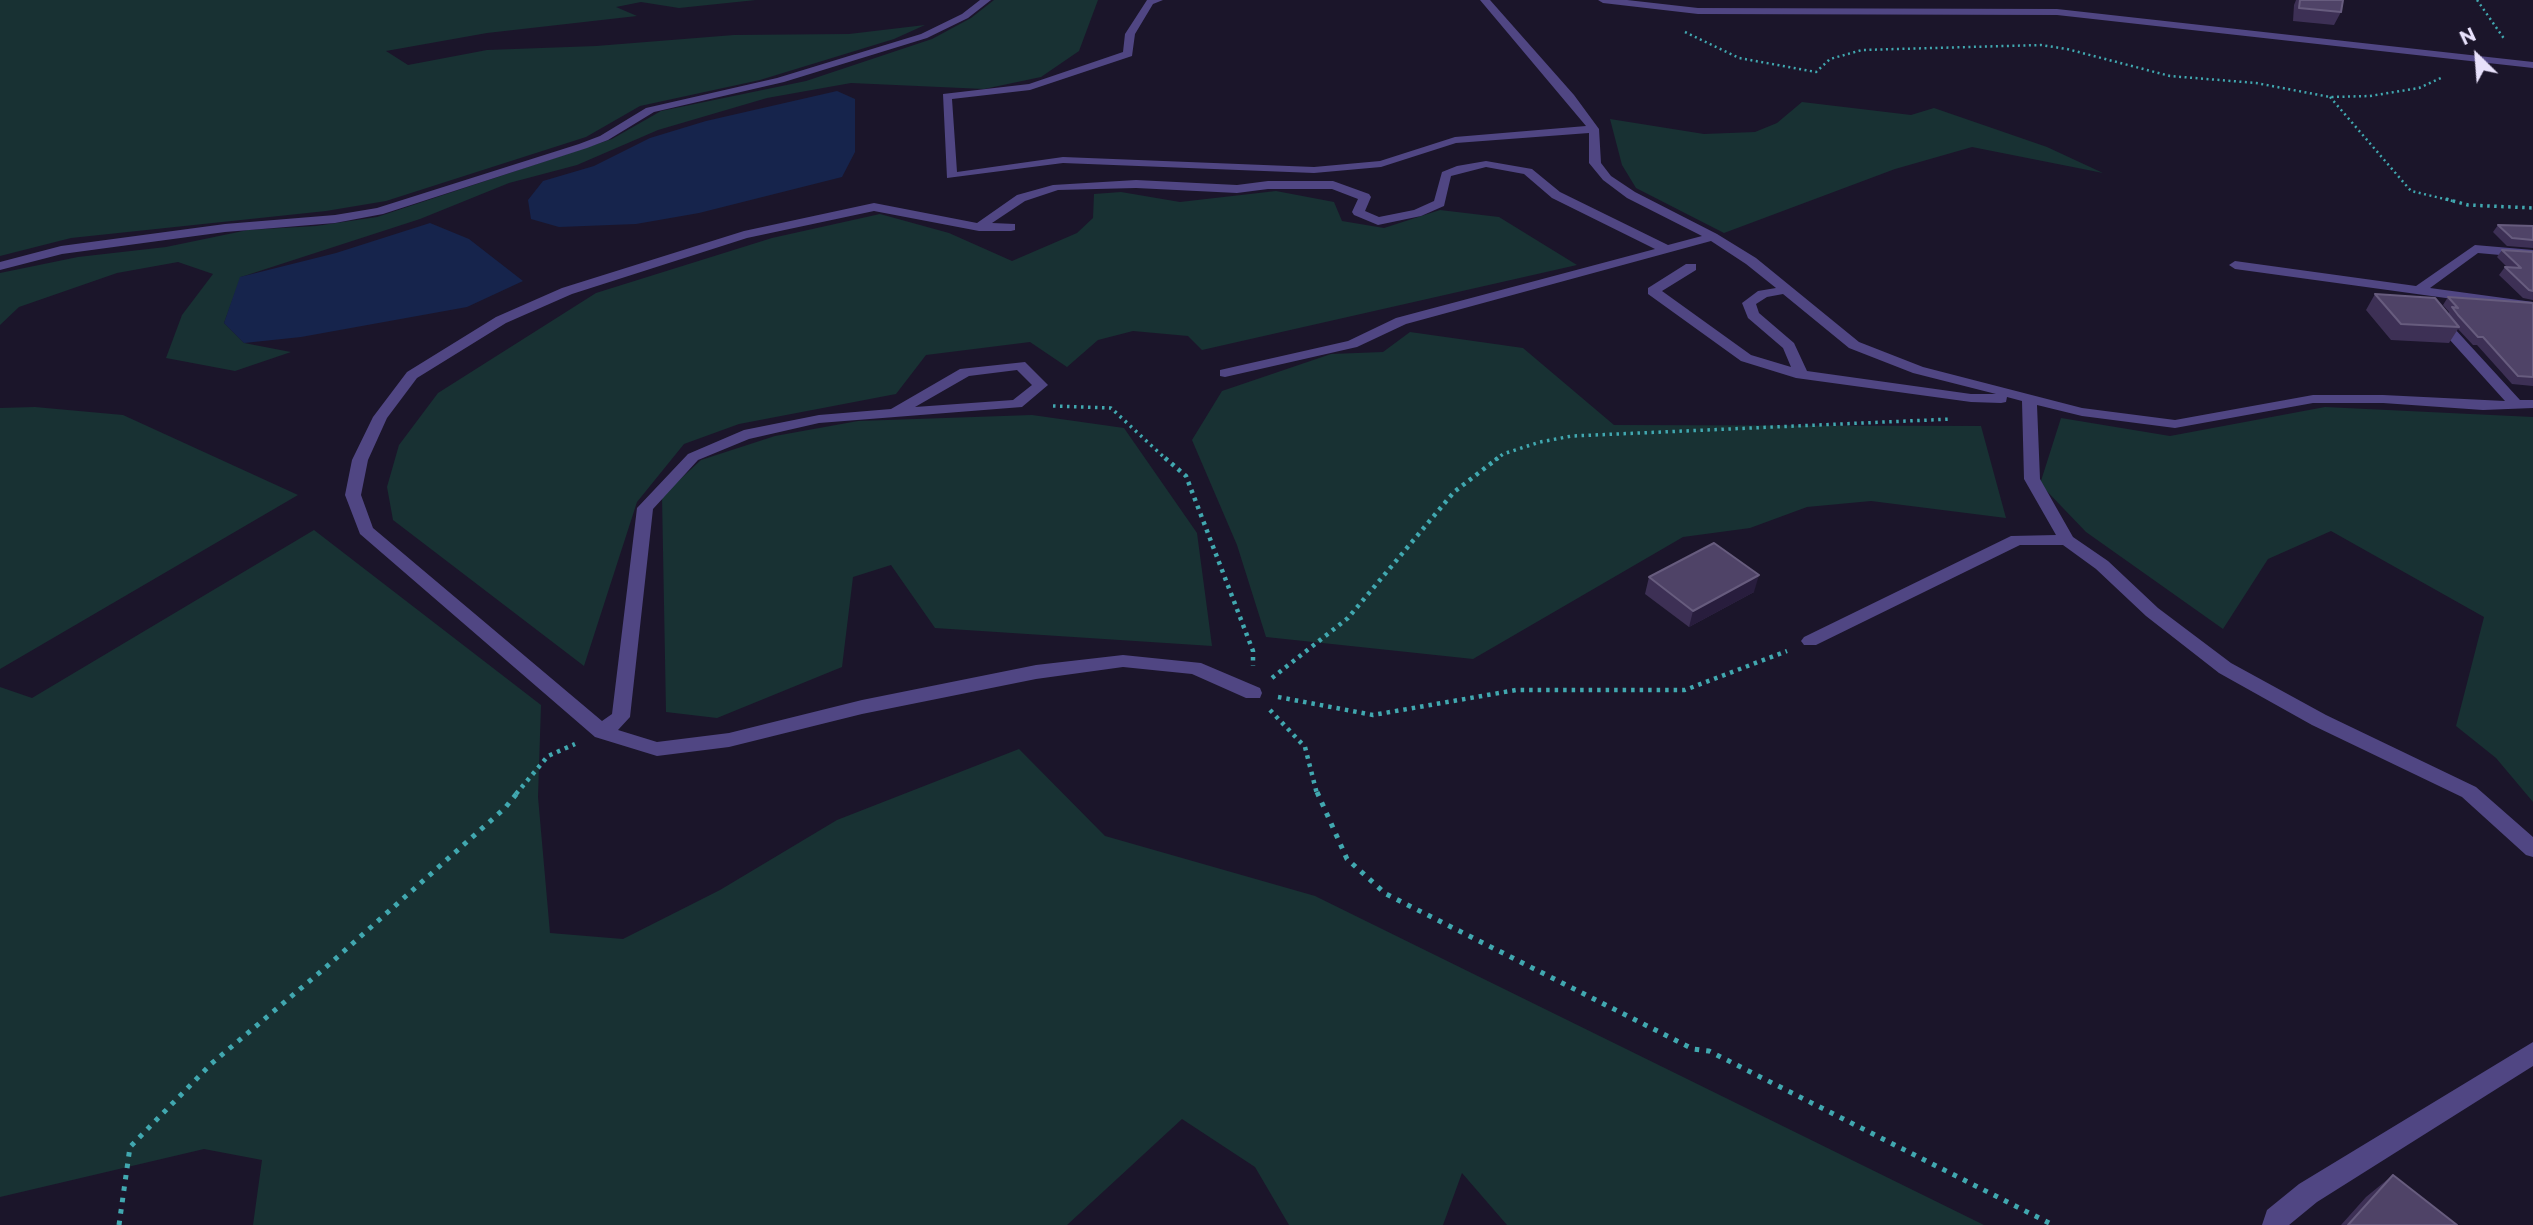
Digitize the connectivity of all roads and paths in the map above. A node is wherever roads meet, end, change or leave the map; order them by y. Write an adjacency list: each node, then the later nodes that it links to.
1 (986, 0): 18 (street)
2 (1158, 0): 10 (street)
3 (1485, 0): 10 (street)
4 (1603, 0): 7 (street)
5 (2477, 0): 8 (path)
6 (1677, 29): 9 (path)
7 (2459, 56): 8 (street); 9 (path)
8 (2528, 64)
9 (2330, 97): 11 (path)
10 (1594, 129): 14 (street)
11 (2533, 208)
12 (979, 227): 13 (street); 15 (street); 34 (street)
13 (1012, 227)
14 (1713, 237): 15 (street); 20 (street)
15 (1666, 249): 23 (street)
16 (2533, 254): 21 (street)
17 (2235, 265): 21 (street)
18 (0, 266)
19 (1691, 267): 24 (street)
20 (1784, 290): 24 (street); 25 (street)
21 (2417, 291): 22 (street); 27 (street)
22 (2533, 306)
23 (1225, 373)
24 (1801, 375): 25 (street)
25 (2029, 399): 27 (street); 31 (street)
26 (1017, 404): 29 (street); 29 (street); 33 (path)
27 (2516, 404): 28 (street)
28 (2533, 404)
29 (893, 414): 34 (street)
30 (1959, 419): 33 (path)
31 (2067, 540): 32 (street); 35 (street)
32 (1810, 641): 33 (path)
33 (1254, 693): 34 (street); 38 (path)
34 (603, 732): 37 (path)
35 (2533, 849)
36 (2533, 1053): 39 (street)
37 (119, 1225)
38 (2053, 1225)
39 (2274, 1225)

